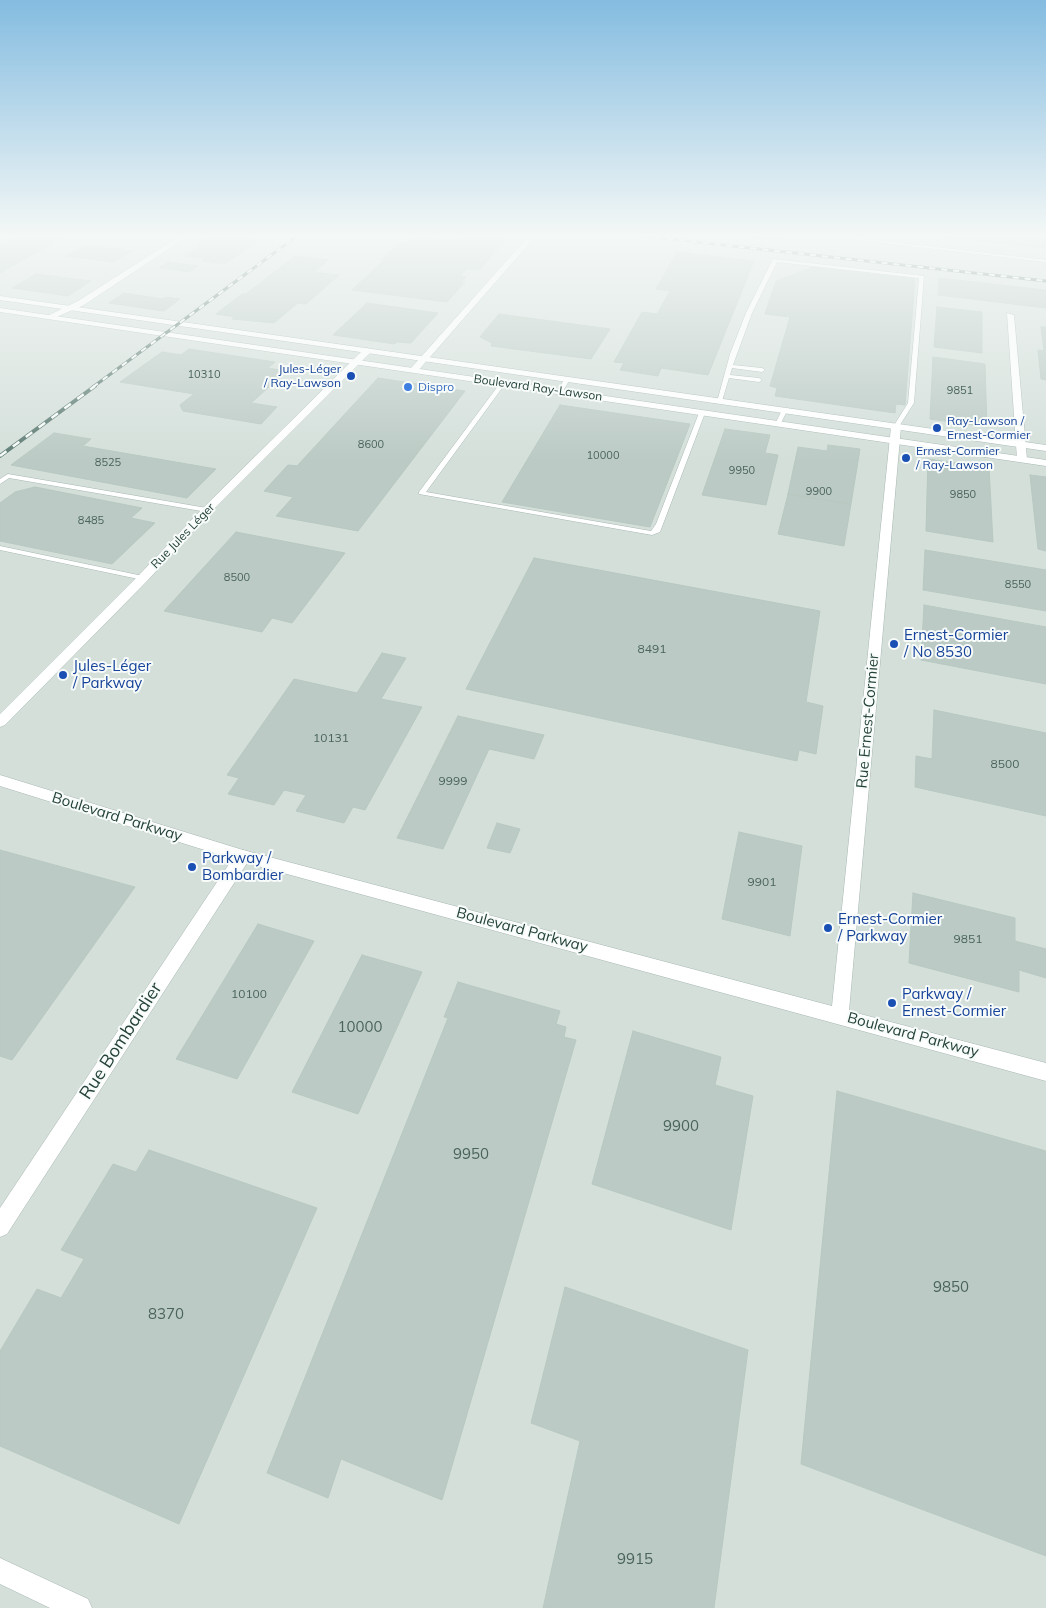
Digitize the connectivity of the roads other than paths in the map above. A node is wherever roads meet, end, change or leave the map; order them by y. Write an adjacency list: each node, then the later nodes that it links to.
1 (7, 311): 8 (street, Boulevard Ray-Lawson)
2 (62, 311): 8 (street)
3 (89, 311): 9 (street, Boulevard Ray-Lawson)
4 (466, 311): 10 (street)
5 (749, 311): 12 (lane)
6 (919, 311): 24 (lane)
7 (1010, 316): 25 (street)
8 (49, 317): 11 (street, Boulevard Ray-Lawson)
9 (367, 351): 10 (street, Boulevard Ray-Lawson); 11 (street, Rue Jules Léger)
10 (424, 359): 13 (street); 16 (street, Boulevard Ray-Lawson)
11 (356, 362): 13 (street, Boulevard Ray-Lawson); 30 (street, Rue Jules Léger)
12 (730, 366): 14 (lane); 15 (lane)
13 (414, 370): 18 (street, Boulevard Ray-Lawson)
14 (762, 370)
15 (726, 376): 17 (lane); 20 (lane)
16 (567, 380): 19 (lane); 20 (street, Boulevard Ray-Lawson)
17 (759, 380)
18 (503, 383): 19 (street, Boulevard Ray-Lawson); 22 (lane)
19 (560, 392): 22 (street, Boulevard Ray-Lawson)
20 (718, 401): 21 (street, Boulevard Ray-Lawson)
21 (784, 410): 23 (lane); 24 (street, Boulevard Ray-Lawson)
22 (702, 413): 23 (street, Boulevard Ray-Lawson)
23 (778, 424): 24 (street, Boulevard Ray-Lawson)
24 (895, 434): 25 (street, Boulevard Ray-Lawson); 27 (street, Boulevard Ray-Lawson); 36 (street, Rue Ernest-Cormier)
25 (1021, 445): 26 (street, Boulevard Ray-Lawson); 27 (street)
26 (1046, 448)
27 (1022, 460): 28 (street, Boulevard Ray-Lawson)
28 (1046, 463)
29 (0, 482): 30 (lane)
30 (207, 510): 32 (street, Rue Jules Léger)
31 (0, 548): 32 (lane)
32 (143, 578): 33 (street, Rue Jules Léger)
33 (0, 722)
34 (0, 780): 35 (street, Boulevard Parkway)
35 (243, 856): 36 (street, Boulevard Parkway); 38 (street, Rue Bombardier)
36 (840, 1015): 37 (street, Boulevard Parkway)
37 (1046, 1072)
38 (0, 1227)
39 (0, 1571): 40 (street)
40 (79, 1608)

